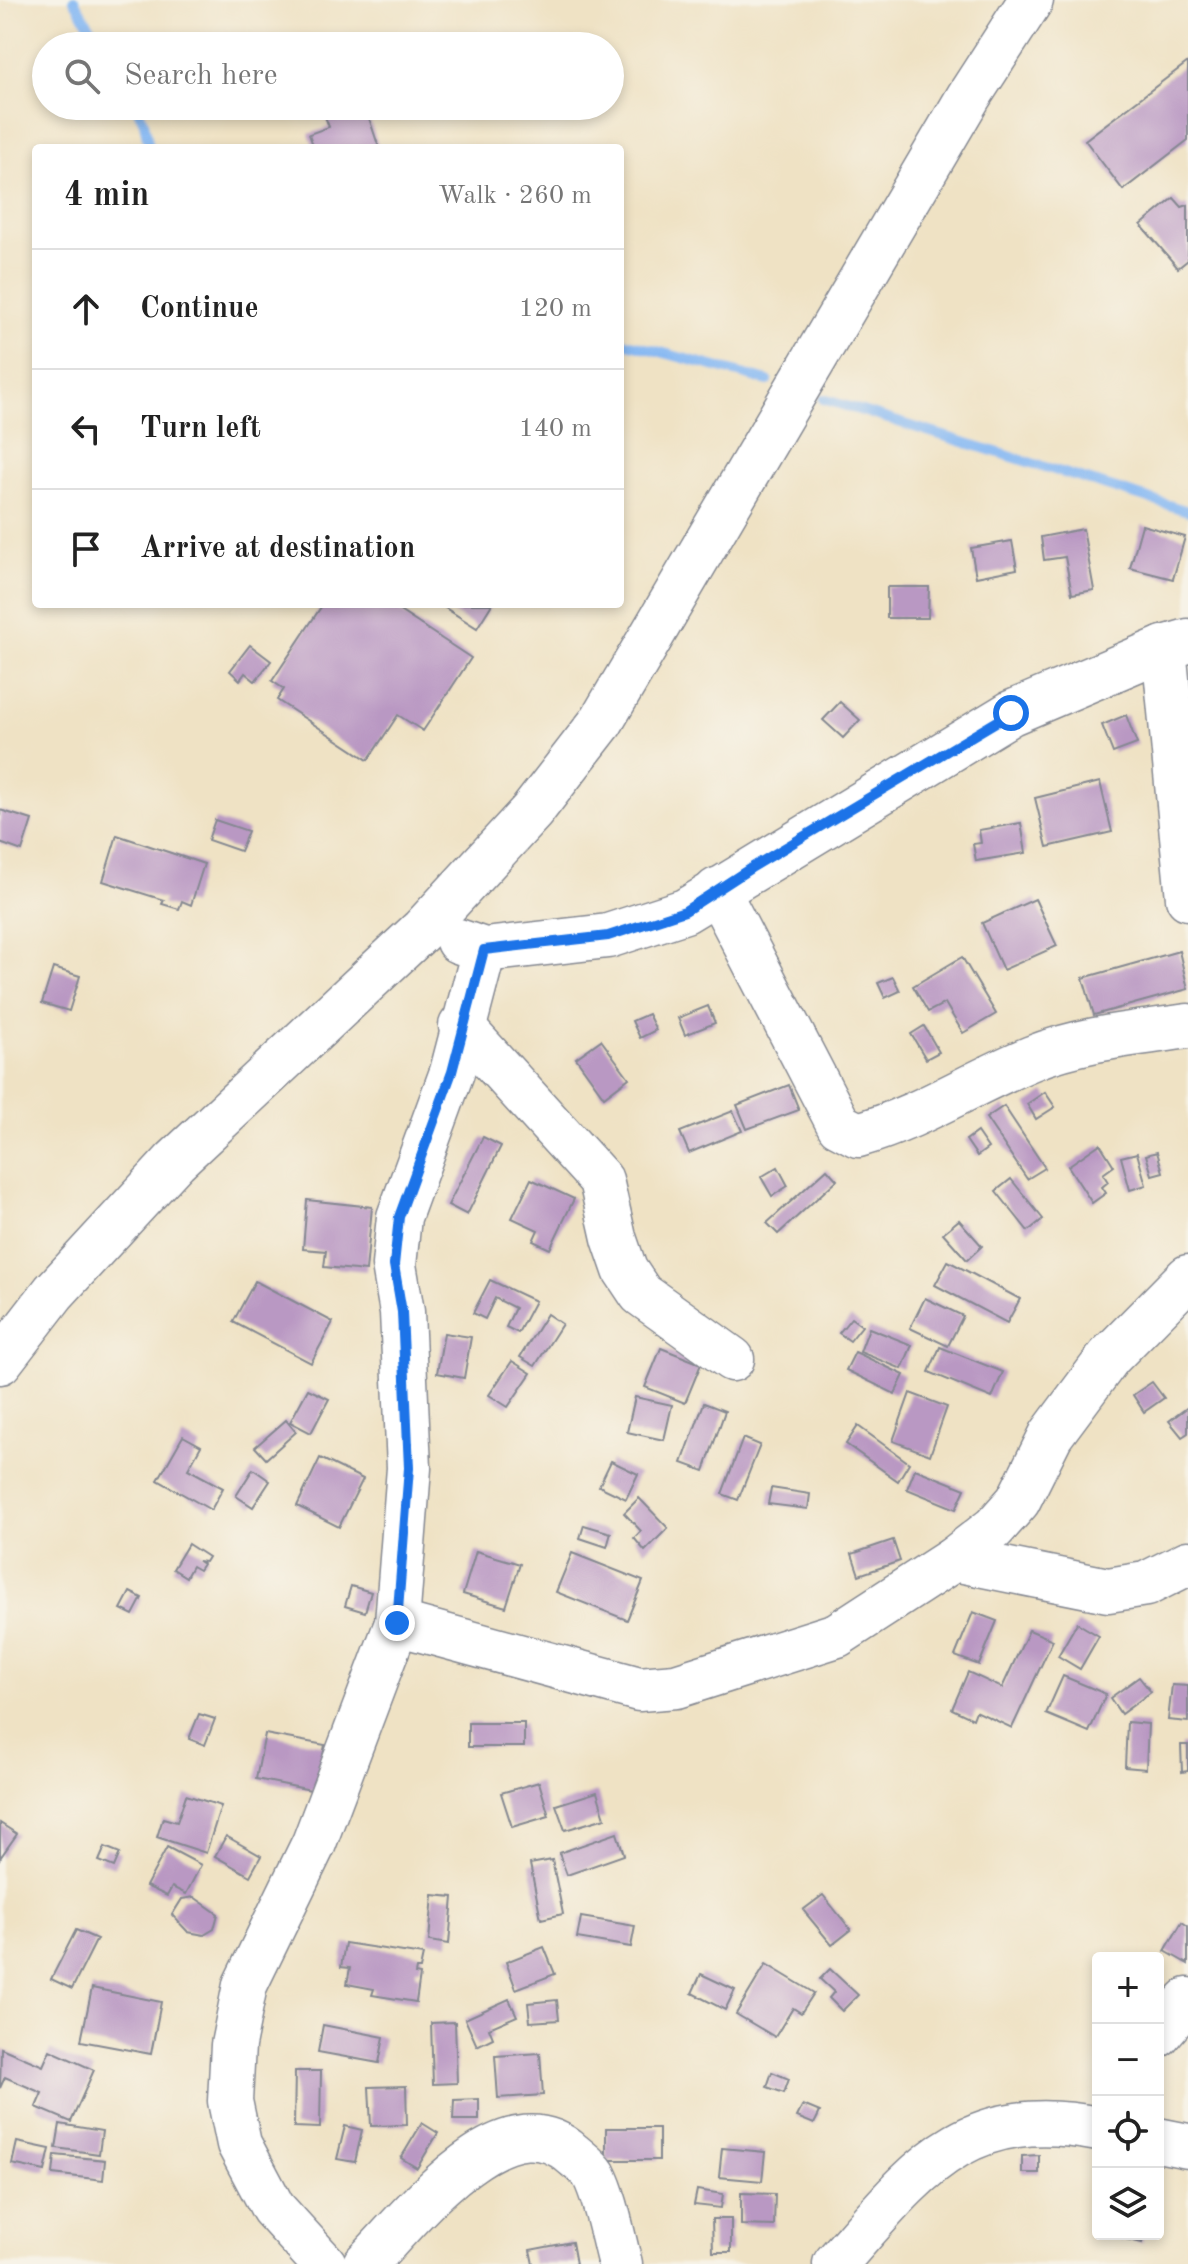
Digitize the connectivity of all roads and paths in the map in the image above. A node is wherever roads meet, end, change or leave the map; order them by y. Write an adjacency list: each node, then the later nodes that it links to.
1 (1031, 0): 5 (street)
2 (1176, 644): 3 (street); 4 (street)
3 (717, 890): 6 (street); 8 (street)
4 (1188, 898)
5 (423, 929): 6 (street); 11 (street)
6 (484, 950): 7 (street)
7 (461, 1026): 10 (street); 14 (street)
8 (1188, 1026)
9 (1188, 1277): 12 (street)
10 (732, 1359)
11 (0, 1362)
12 (954, 1559): 13 (street); 14 (street)
13 (1188, 1563)
14 (397, 1623): 20 (street)
15 (1188, 2000): 16 (street)
16 (1164, 2028)
17 (1092, 2120): 23 (street)
18 (1164, 2141): 19 (street)
19 (1188, 2146)
20 (324, 2264)
21 (365, 2264): 22 (street)
22 (620, 2264)
23 (835, 2264)

